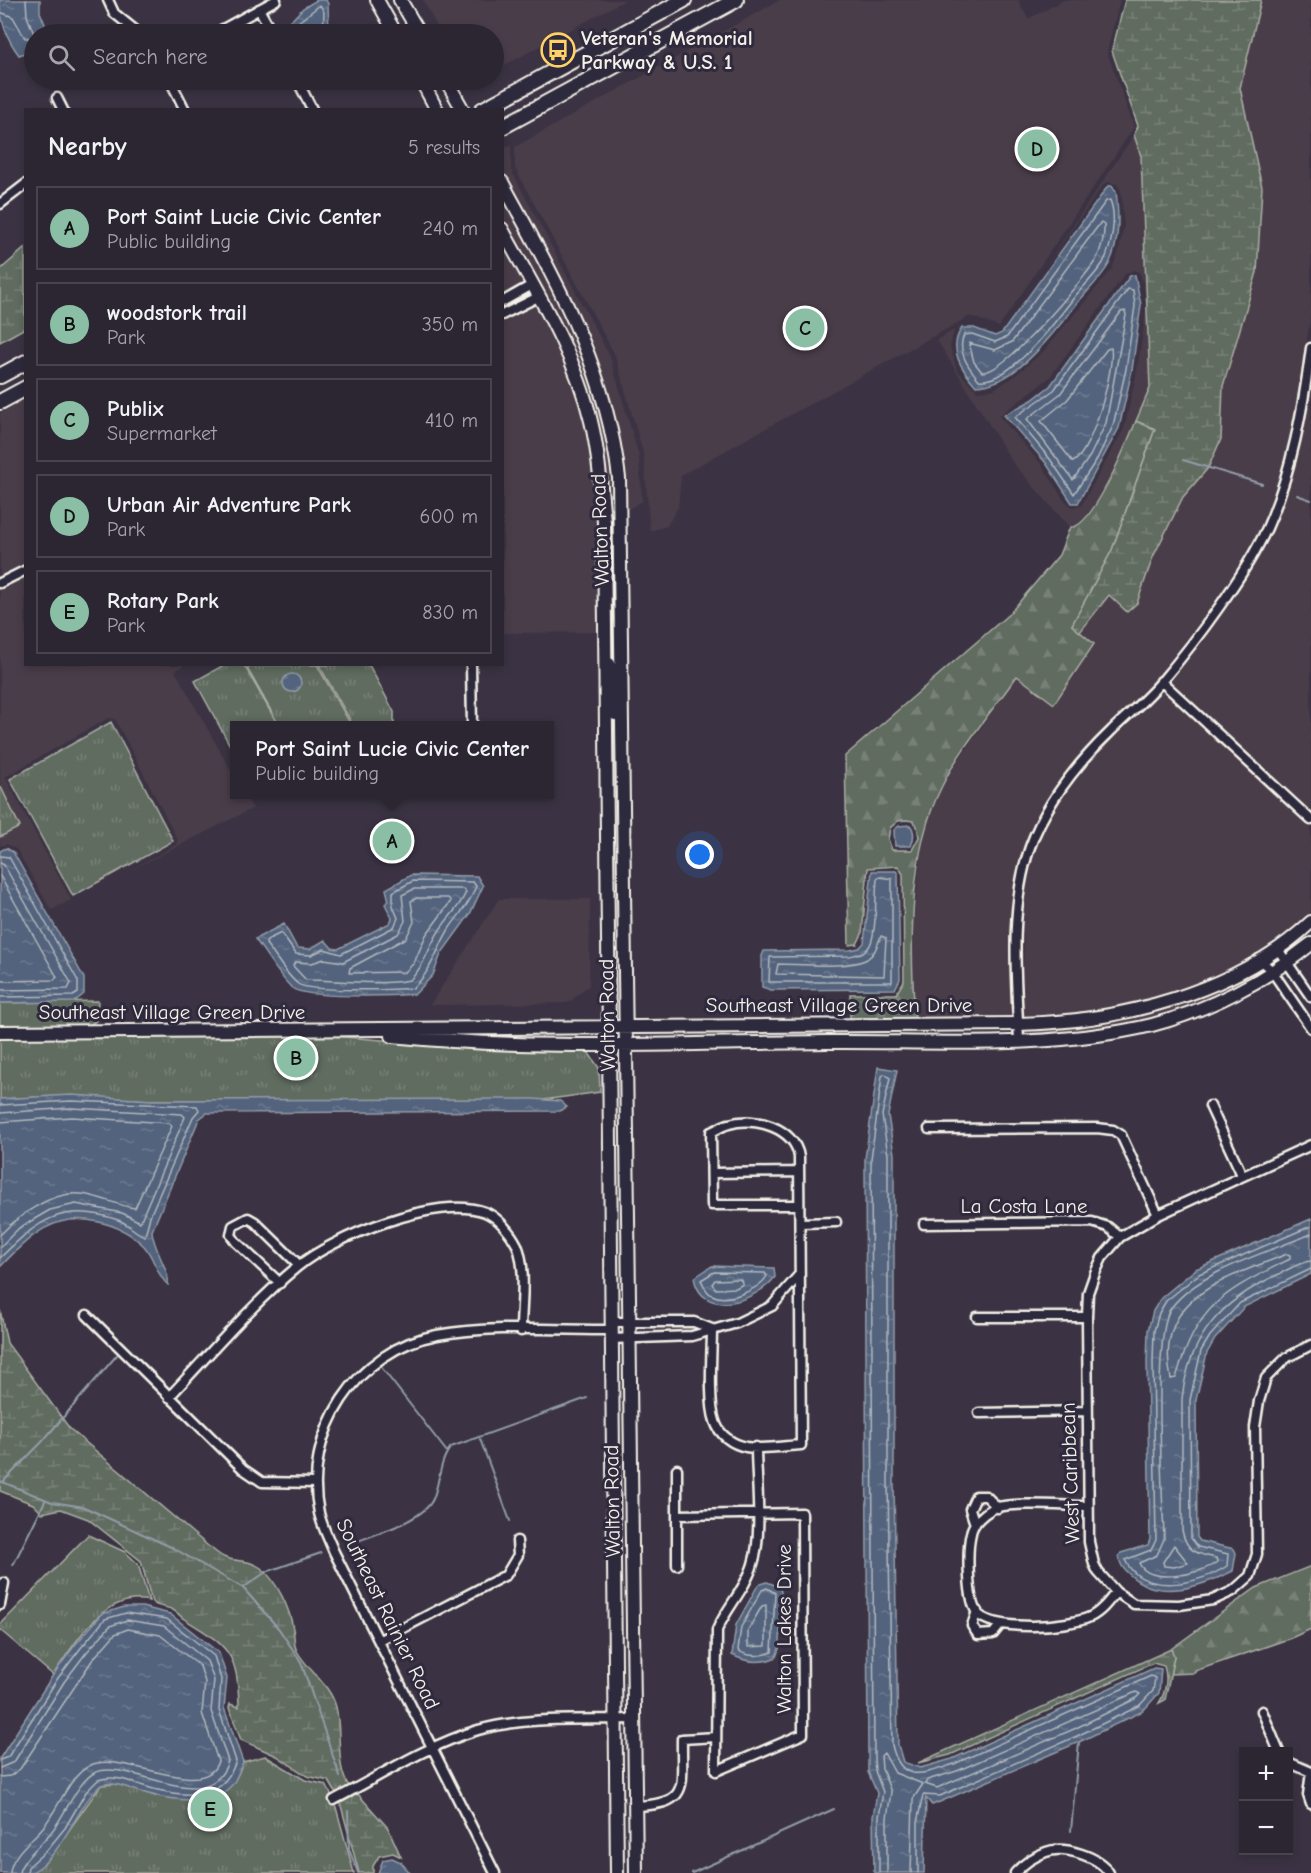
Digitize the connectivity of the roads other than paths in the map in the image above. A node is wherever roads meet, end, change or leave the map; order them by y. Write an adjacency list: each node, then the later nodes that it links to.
1 (108, 0): 8 (street)
2 (276, 0): 7 (street)
3 (377, 0): 11 (main road)
4 (400, 0): 12 (main road)
5 (684, 0): 23 (main road)
6 (736, 0): 24 (main road)
7 (259, 9): 9 (street); 10 (street)
8 (128, 24)
9 (232, 24)
10 (267, 24)
11 (390, 24)
12 (414, 24)
13 (175, 90): 19 (street)
14 (302, 90): 20 (street)
15 (426, 90): 21 (main road)
16 (452, 90): 22 (main road)
17 (57, 98): 18 (street)
18 (62, 108)
19 (184, 108)
20 (311, 108)
21 (436, 108)
22 (462, 108)
23 (486, 108)
24 (504, 126)
25 (24, 186): 27 (street)
26 (504, 186): 44 (main road, Walton Road)
27 (0, 204)
28 (504, 233): 29 (main road, Walton Road)
29 (535, 291): 30 (street); 31 (street); 39 (main road, Walton Road)
30 (504, 301)
31 (504, 314)
32 (1311, 348): 41 (street)
33 (24, 363): 34 (main road)
34 (0, 376)
35 (24, 389): 36 (main road)
36 (0, 402)
37 (24, 571): 38 (street)
38 (0, 583)
39 (605, 657): 43 (main road, Walton Road); 44 (main road)
40 (471, 666): 42 (street)
41 (1161, 681): 45 (street); 54 (street)
42 (472, 721)
43 (606, 744): 46 (main road); 55 (main road, Walton Road)
44 (624, 748): 46 (main road, Walton Road)
45 (1311, 820)
46 (624, 837): 56 (main road, Walton Road)
47 (1311, 922): 49 (main road, Southeast Village Green Drive)
48 (1311, 944): 51 (main road, Southeast Village Green Drive)
49 (1277, 948): 50 (main road, Southeast Village Green Drive); 51 (street)
50 (1259, 959): 52 (street); 54 (main road, Southeast Village Green Drive)
51 (1286, 962): 52 (main road, Southeast Village Green Drive); 53 (street)
52 (1272, 971): 57 (street); 60 (main road, Southeast Village Green Drive)
53 (1311, 997)
54 (1018, 1024): 56 (main road, Southeast Village Green Drive); 60 (street)
55 (609, 1027): 56 (main road, Southeast Village Green Drive); 58 (main road, Southeast Village Green Drive); 61 (main road, Walton Road)
56 (627, 1027): 62 (main road, Walton Road)
57 (1311, 1028)
58 (343, 1031): 59 (main road, Southeast Village Green Drive); 61 (main road, Southeast Village Green Drive)
59 (0, 1032)
60 (1019, 1040): 62 (main road, Southeast Village Green Drive)
61 (609, 1044): 62 (main road, Southeast Village Green Drive); 83 (main road, Walton Road)
62 (627, 1044): 81 (main road, Walton Road)
63 (1210, 1106): 68 (street)
64 (929, 1130): 70 (street)
65 (1311, 1145): 68 (street, West Caribbean)
66 (799, 1172): 67 (street); 67 (street); 69 (street)
67 (712, 1173): 69 (street)
68 (1242, 1175): 70 (street, West Caribbean)
69 (799, 1205): 72 (street)
70 (1158, 1215): 74 (street, West Caribbean)
71 (836, 1222): 72 (street)
72 (800, 1223): 76 (street)
73 (924, 1224): 74 (street, La Costa Lane)
74 (1120, 1237): 80 (street, West Caribbean)
75 (299, 1265): 77 (street); 77 (street); 84 (street)
76 (800, 1274): 82 (street); 90 (street)
77 (280, 1283): 87 (street)
78 (87, 1314): 87 (street)
79 (977, 1317): 80 (street)
80 (1087, 1317): 88 (street, West Caribbean)
81 (629, 1322): 82 (street); 83 (street); 85 (main road, Walton Road)
82 (712, 1329): 85 (street); 90 (street)
83 (611, 1330): 84 (street, Southeast Rainier Road); 85 (street); 107 (main road, Walton Road)
84 (521, 1331): 92 (street, Southeast Rainier Road)
85 (630, 1338): 108 (main road, Walton Road)
86 (1311, 1345): 101 (street, West Caribbean)
87 (169, 1397): 92 (street)
88 (1086, 1411): 89 (street); 93 (street, West Caribbean)
89 (980, 1413)
90 (756, 1447): 95 (street, Walton Lakes Drive)
91 (676, 1469): 96 (street)
92 (316, 1483): 105 (street, Southeast Rainier Road)
93 (1088, 1506): 94 (street); 101 (street, West Caribbean)
94 (998, 1508): 97 (street); 97 (street)
95 (757, 1514): 96 (street, Walton Lakes Drive); 109 (street, Walton Lakes Drive); 109 (street, Walton Lakes Drive)
96 (677, 1515): 99 (street)
97 (975, 1524): 103 (street)
98 (517, 1541): 105 (street)
99 (678, 1564)
100 (4, 1583): 102 (street)
101 (1116, 1592): 104 (street)
102 (0, 1605)
103 (977, 1611): 104 (street); 104 (street)
104 (1001, 1624)
105 (380, 1640): 111 (street, Southeast Rainier Road)
106 (1262, 1711): 110 (street)
107 (615, 1719): 108 (street); 111 (street); 118 (main road, Walton Road)
108 (634, 1719): 116 (main road, Walton Road)
109 (716, 1737): 116 (street)
110 (1277, 1747)
111 (433, 1749): 114 (street); 117 (street, Southeast Rainier Road)
112 (1293, 1764): 113 (street)
113 (1311, 1772): 115 (street)
114 (334, 1800)
115 (1311, 1804)
116 (635, 1806): 119 (main road, Walton Road)
117 (495, 1873)
118 (617, 1873)
119 (636, 1873)
120 (1015, 1873): 121 (street)
121 (1109, 1873)

